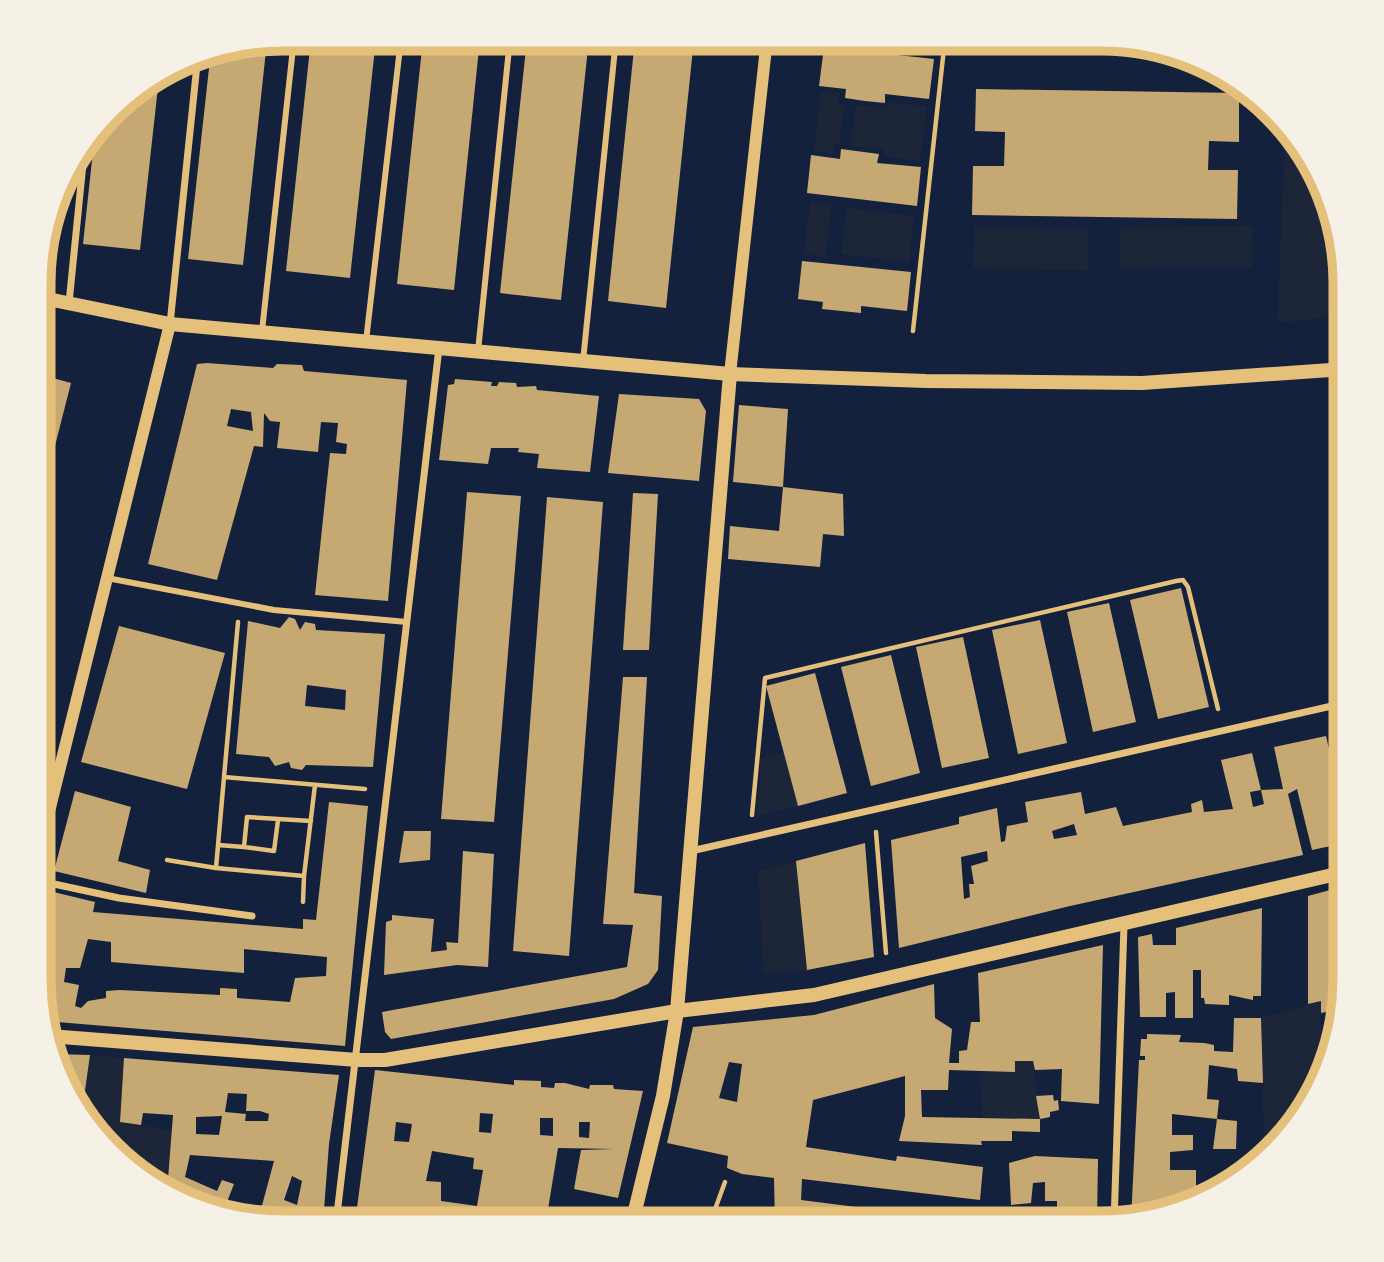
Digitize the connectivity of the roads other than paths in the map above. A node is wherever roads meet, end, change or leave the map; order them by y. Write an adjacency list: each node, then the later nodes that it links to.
1 (293, 51): 11 (street)
2 (399, 51): 12 (street)
3 (509, 51): 14 (street)
4 (615, 51): 15 (street)
5 (766, 51): 17 (street)
6 (197, 68): 10 (street)
7 (83, 166): 9 (street)
8 (51, 300): 9 (main road)
9 (69, 303): 10 (main road)
10 (170, 324): 11 (main road); 18 (street)
11 (262, 333): 12 (main road)
12 (366, 341): 13 (main road)
13 (439, 348): 14 (main road); 19 (street)
14 (478, 351): 15 (main road)
15 (583, 360): 17 (main road)
16 (1333, 370): 17 (main road)
17 (730, 374): 22 (main road)
18 (107, 578): 19 (street); 21 (street)
19 (407, 622): 29 (street)
20 (1333, 706): 22 (street)
21 (51, 804)
22 (691, 851): 27 (main road)
23 (1333, 875): 26 (main road)
24 (51, 883): 25 (street)
25 (252, 916)
26 (1124, 925): 27 (main road); 32 (street)
27 (677, 1012): 29 (main road); 31 (main road)
28 (58, 1037): 29 (main road)
29 (357, 1060): 30 (street)
30 (338, 1211)
31 (635, 1211)
32 (1114, 1211)

